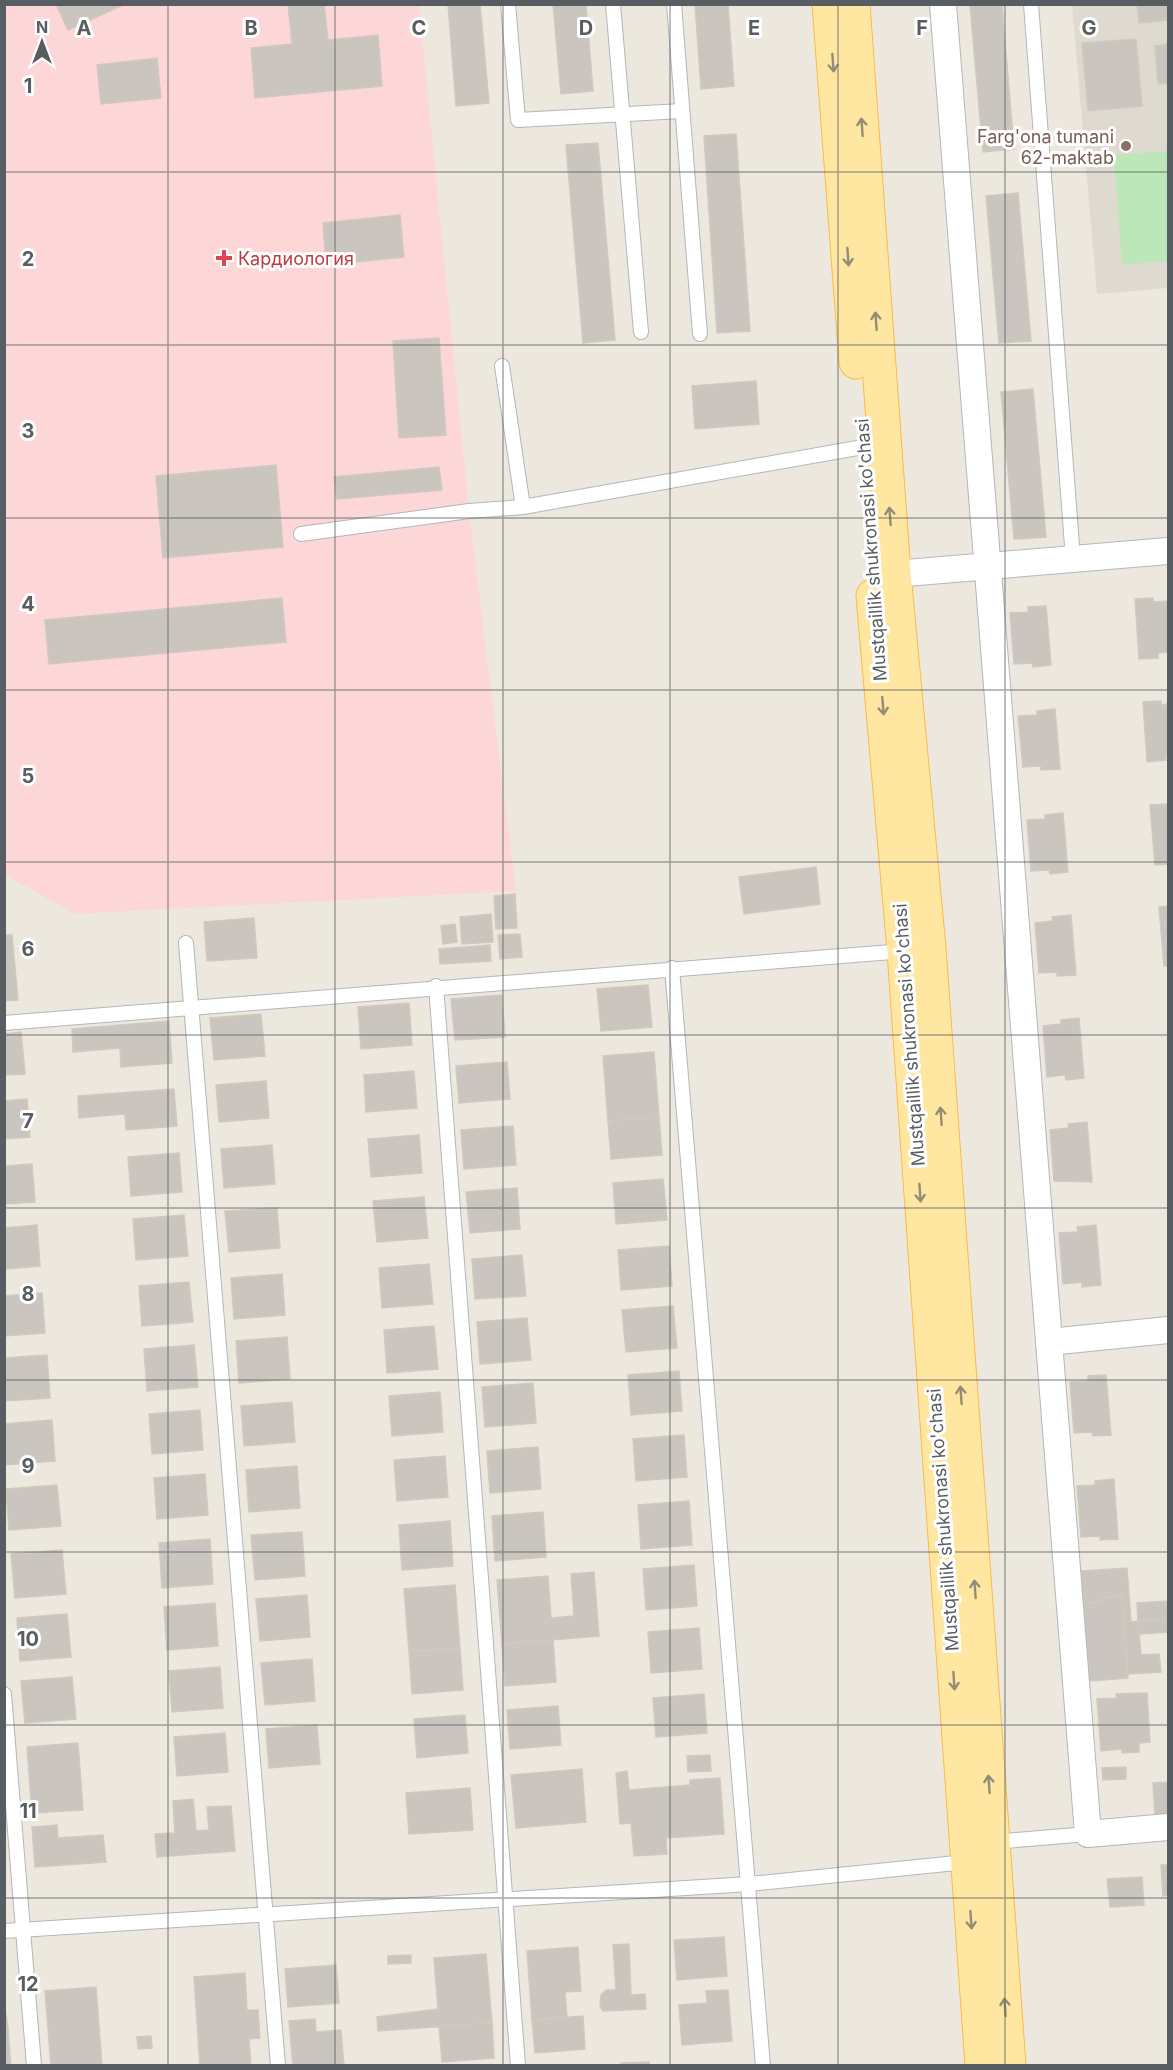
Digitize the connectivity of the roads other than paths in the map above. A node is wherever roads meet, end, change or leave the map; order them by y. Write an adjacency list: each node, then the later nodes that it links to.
1 (508, 4): 9 (lane)
2 (613, 4): 9 (lane)
3 (674, 4): 8 (lane)
4 (829, 4): 13 (main road, Mustqaillik shukronasi ko'chasi, one-way to 13)
5 (853, 4): 19 (main road, Mustqaillik shukronasi ko'chasi, one-way to 5)
6 (943, 4): 18 (street)
7 (1031, 4): 17 (lane)
8 (682, 111): 9 (lane); 11 (lane)
9 (622, 114): 10 (lane)
10 (641, 332)
11 (700, 334)
12 (502, 366): 14 (lane)
13 (863, 447): 14 (lane); 21 (main road, Mustqaillik shukronasi ko'chasi, one-way to 21)
14 (523, 507): 15 (lane)
15 (301, 534)
16 (1168, 551): 17 (street)
17 (1073, 559): 18 (street)
18 (987, 566): 19 (street); 27 (street)
19 (894, 574): 31 (main road, Mustqaillik shukronasi ko'chasi, one-way to 19)
20 (186, 943): 24 (lane)
21 (904, 951): 22 (lane); 31 (main road, Mustqaillik shukronasi ko'chasi, one-way to 31)
22 (672, 968): 23 (lane); 32 (lane)
23 (436, 986): 24 (lane); 33 (lane)
24 (193, 1008): 25 (lane); 34 (lane)
25 (4, 1023)
26 (1168, 1330): 27 (street)
27 (1049, 1342): 30 (street)
28 (4, 1695): 35 (lane)
29 (1168, 1827): 30 (street)
30 (1088, 1834): 31 (lane)
31 (985, 1858): 32 (lane); 41 (main road, Mustqaillik shukronasi ko'chasi, one-way to 41); 42 (main road, Mustqaillik shukronasi ko'chasi, one-way to 31)
32 (749, 1884): 33 (lane); 40 (lane)
33 (507, 1899): 34 (lane); 39 (lane)
34 (266, 1914): 35 (lane); 38 (lane)
35 (22, 1929): 36 (lane); 37 (lane)
36 (4, 1930)
37 (34, 2066)
38 (278, 2066)
39 (519, 2066)
40 (763, 2066)
41 (982, 2066)
42 (1009, 2066)

